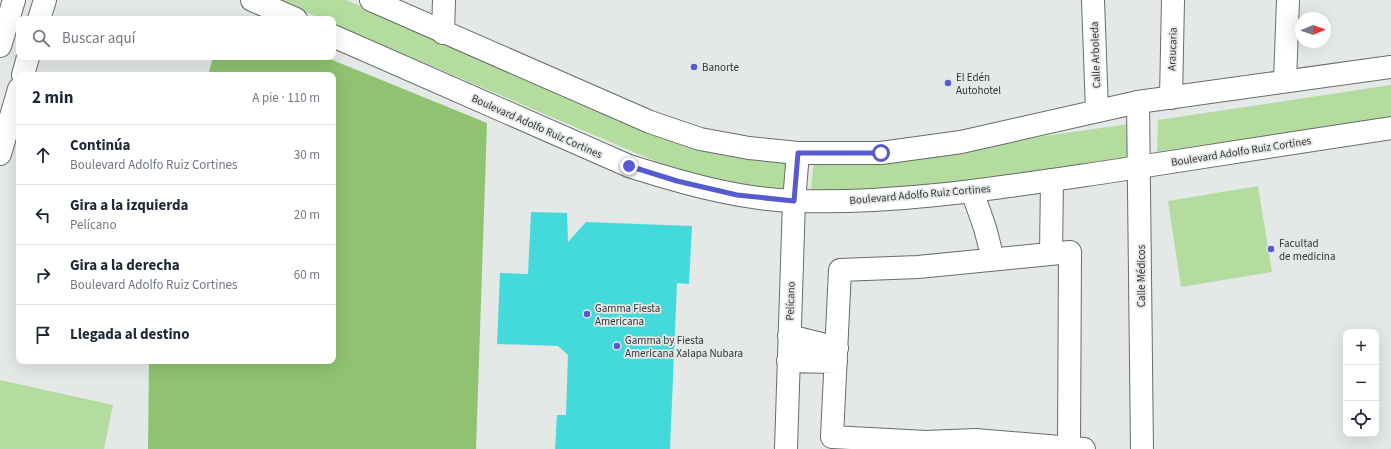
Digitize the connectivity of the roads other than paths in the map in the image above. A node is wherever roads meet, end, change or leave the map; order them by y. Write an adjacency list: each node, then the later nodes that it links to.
1 (14, 0): 13 (main road)
2 (45, 0): 9 (main road)
3 (252, 0): 10 (main road)
4 (371, 0): 11 (main road)
5 (444, 0): 11 (main road)
6 (1093, 0): 21 (main road, Calle Arboleda)
7 (1174, 0): 18 (main road, Araucaria)
8 (1288, 0): 17 (main road)
9 (40, 16)
10 (289, 16)
11 (443, 33): 23 (main road)
12 (336, 37): 28 (main road, Boulevard Adolfo Ruiz Cortines)
13 (0, 46)
14 (27, 60): 16 (main road)
15 (1391, 67): 17 (main road)
16 (24, 72)
17 (1285, 81): 18 (main road)
18 (1170, 98): 20 (main road)
19 (16, 99): 24 (main road)
20 (1138, 102): 21 (main road); 25 (main road, Calle Médicos)
21 (1097, 111): 23 (main road)
22 (1391, 128): 25 (main road, Boulevard Adolfo Ruiz Cortines)
23 (798, 153): 28 (main road, Pelícano)
24 (0, 154)
25 (1140, 167): 26 (main road, Boulevard Adolfo Ruiz Cortines); 36 (main road, Calle Médicos)
26 (1052, 180): 27 (main road, Boulevard Adolfo Ruiz Cortines); 29 (main road)
27 (972, 191): 28 (main road, Boulevard Adolfo Ruiz Cortines); 30 (main road)
28 (794, 201): 31 (main road, Pelícano)
29 (1051, 253): 30 (main road); 34 (main road)
30 (993, 259): 32 (main road)
31 (789, 336): 32 (main road); 33 (main road, Pelícano)
32 (836, 355): 33 (main road); 34 (main road)
33 (788, 361): 35 (main road, Pelícano)
34 (1076, 448)
35 (786, 449)
36 (1142, 449)

